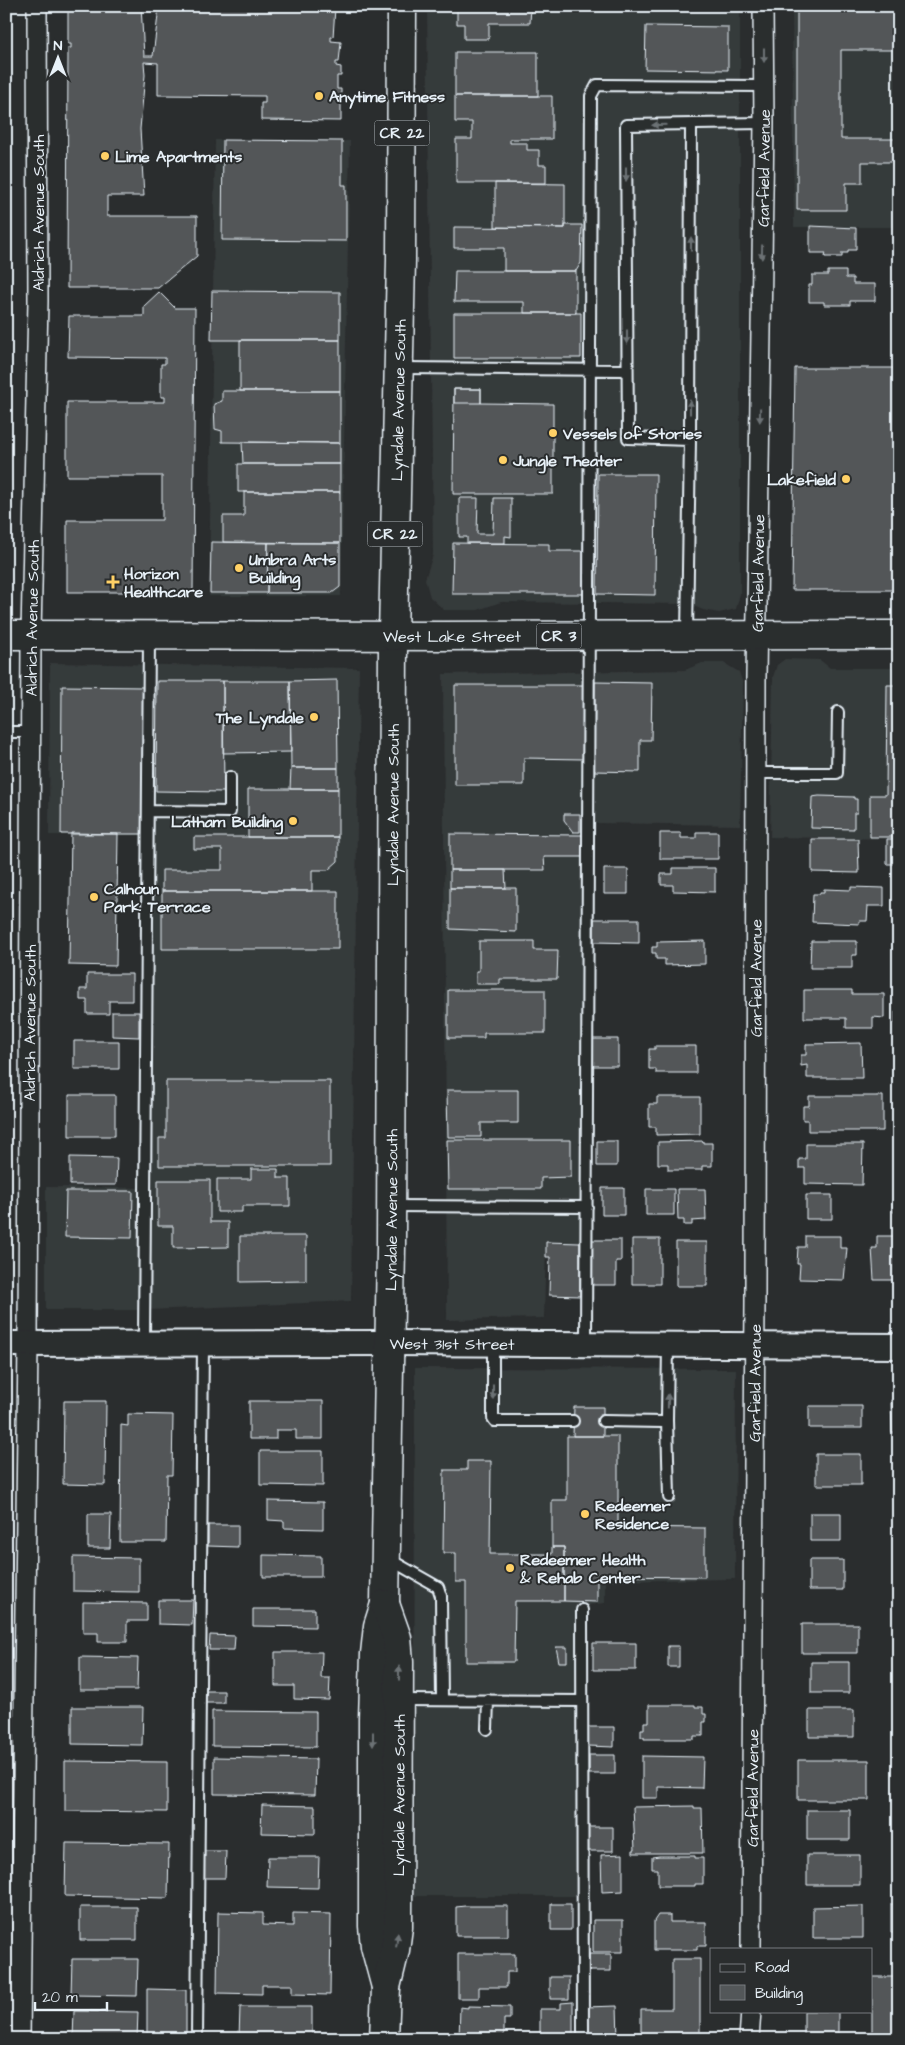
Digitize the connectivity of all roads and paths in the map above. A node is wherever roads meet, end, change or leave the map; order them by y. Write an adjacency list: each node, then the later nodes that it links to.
1 (37, 6): 11 (street, Aldrich Avenue South)
2 (402, 6): 7 (main road, Lyndale Avenue South / CR 22)
3 (764, 6): 4 (street, Garfield Avenue, one-way to 4)
4 (764, 86): 5 (street, Garfield Avenue); 9 (lane)
5 (764, 123): 6 (lane); 13 (street, Garfield Avenue, one-way to 13)
6 (691, 124): 8 (lane, one-way to 8); 10 (lane, one-way to 6)
7 (399, 368): 9 (lane); 15 (main road, Lyndale Avenue South / CR 22)
8 (627, 370): 9 (lane); 10 (lane)
9 (590, 371): 16 (lane)
10 (690, 440): 17 (lane)
11 (19, 635): 12 (main road, West Lake Street / CR 3); 20 (street, Aldrich Avenue South)
12 (149, 635): 15 (main road, West Lake Street / CR 3); 23 (lane)
13 (757, 635): 14 (main road, West Lake Street / CR 3); 17 (main road, West Lake Street / CR 3); 21 (street, Garfield Avenue)
14 (899, 635)
15 (393, 636): 16 (main road, West Lake Street / CR 3); 24 (main road, Lyndale Avenue South / CR 22)
16 (590, 636): 17 (main road, West Lake Street / CR 3); 25 (lane)
17 (687, 636)
18 (838, 712): 21 (lane)
19 (6, 732): 20 (lane)
20 (31, 732): 30 (street, Aldrich Avenue South)
21 (756, 773): 33 (street, Garfield Avenue)
22 (230, 776): 23 (lane)
23 (148, 811): 26 (lane)
24 (391, 1206): 25 (lane); 28 (main road, Lyndale Avenue South / CR 22)
25 (587, 1207): 31 (lane)
26 (144, 1343): 27 (street, West 31st Street); 30 (street, West 31st Street)
27 (203, 1343): 28 (street, West 31st Street); 51 (lane)
28 (389, 1343): 29 (street, West 31st Street); 39 (main road, Lyndale Avenue South / CR 22)
29 (493, 1343): 31 (street, West 31st Street); 36 (lane, one-way to 36)
30 (17, 1344): 50 (street, Aldrich Avenue South)
31 (586, 1344): 32 (street, West 31st Street)
32 (668, 1344): 33 (street, West 31st Street); 35 (lane, one-way to 32)
33 (755, 1344): 34 (street, West 31st Street); 47 (street, Garfield Avenue)
34 (899, 1346)
35 (668, 1420): 37 (lane); 38 (lane)
36 (574, 1421)
37 (603, 1421)
38 (669, 1497)
39 (386, 1557): 40 (main road, Lyndale Avenue South / CR 22); 43 (lane)
40 (385, 1604): 42 (main road, Lyndale Avenue South / CR 22, one-way to 40); 48 (main road, Lyndale Avenue South / CR 22, one-way to 48)
41 (582, 1610): 45 (lane)
42 (399, 1700): 43 (lane); 48 (main road, Lyndale Avenue South / CR 22, one-way to 42)
43 (442, 1700): 44 (lane)
44 (488, 1700): 45 (lane); 46 (lane)
45 (582, 1701): 53 (lane)
46 (487, 1729)
47 (751, 1948)
48 (386, 1987): 52 (main road, Lyndale Avenue South / CR 22)
49 (750, 2012): 54 (street)
50 (20, 2039)
51 (197, 2039)
52 (384, 2039)
53 (582, 2039)
54 (750, 2039)

